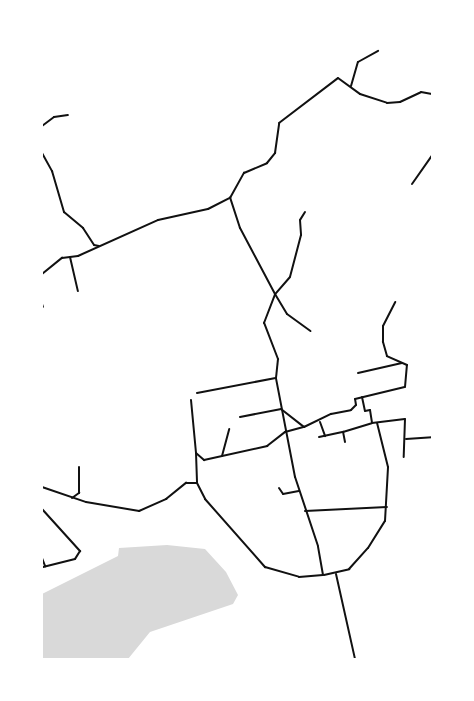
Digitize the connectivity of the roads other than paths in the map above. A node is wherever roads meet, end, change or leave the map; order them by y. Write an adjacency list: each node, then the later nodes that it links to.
1 (378, 51): 2 (street)
2 (351, 86): 3 (street); 9 (street)
3 (432, 94)
4 (68, 115): 5 (street)
5 (42, 126)
6 (42, 153): 11 (street)
7 (432, 155): 8 (street)
8 (412, 184)
9 (230, 198): 11 (street); 15 (street)
10 (306, 212): 15 (street)
11 (100, 245): 12 (street)
12 (70, 257): 13 (street); 14 (street)
13 (42, 274)
14 (78, 291)
15 (275, 294): 17 (street); 20 (street)
16 (395, 302): 18 (street)
17 (310, 331)
18 (402, 363): 19 (street); 22 (street)
19 (358, 373)
20 (276, 378): 21 (street); 24 (street)
21 (197, 393)
22 (362, 398): 26 (street); 27 (street)
23 (191, 400): 38 (street)
24 (281, 409): 25 (street); 29 (street); 31 (street)
25 (240, 417)
26 (320, 422): 29 (street); 33 (street)
27 (372, 423): 28 (street); 32 (street)
28 (377, 423): 36 (street); 47 (street)
29 (304, 427): 31 (street)
30 (230, 429): 39 (street)
31 (285, 432): 39 (street); 45 (street)
32 (342, 432): 33 (street); 37 (street)
33 (325, 436): 34 (street)
34 (319, 437)
35 (432, 437): 36 (street)
36 (406, 439): 40 (street)
37 (344, 442)
38 (196, 452): 39 (street); 42 (street)
39 (222, 456)
40 (404, 457)
41 (80, 467): 46 (street)
42 (197, 483): 46 (street); 54 (street)
43 (42, 487): 46 (street)
44 (279, 488): 45 (street)
45 (299, 490): 49 (street)
46 (72, 498)
47 (387, 507): 49 (street); 53 (street)
48 (42, 509): 51 (street)
49 (305, 511): 54 (street)
50 (42, 558): 51 (street)
51 (43, 566)
52 (275, 570): 54 (street)
53 (336, 574): 54 (street); 55 (street)
54 (323, 575)
55 (355, 659)

